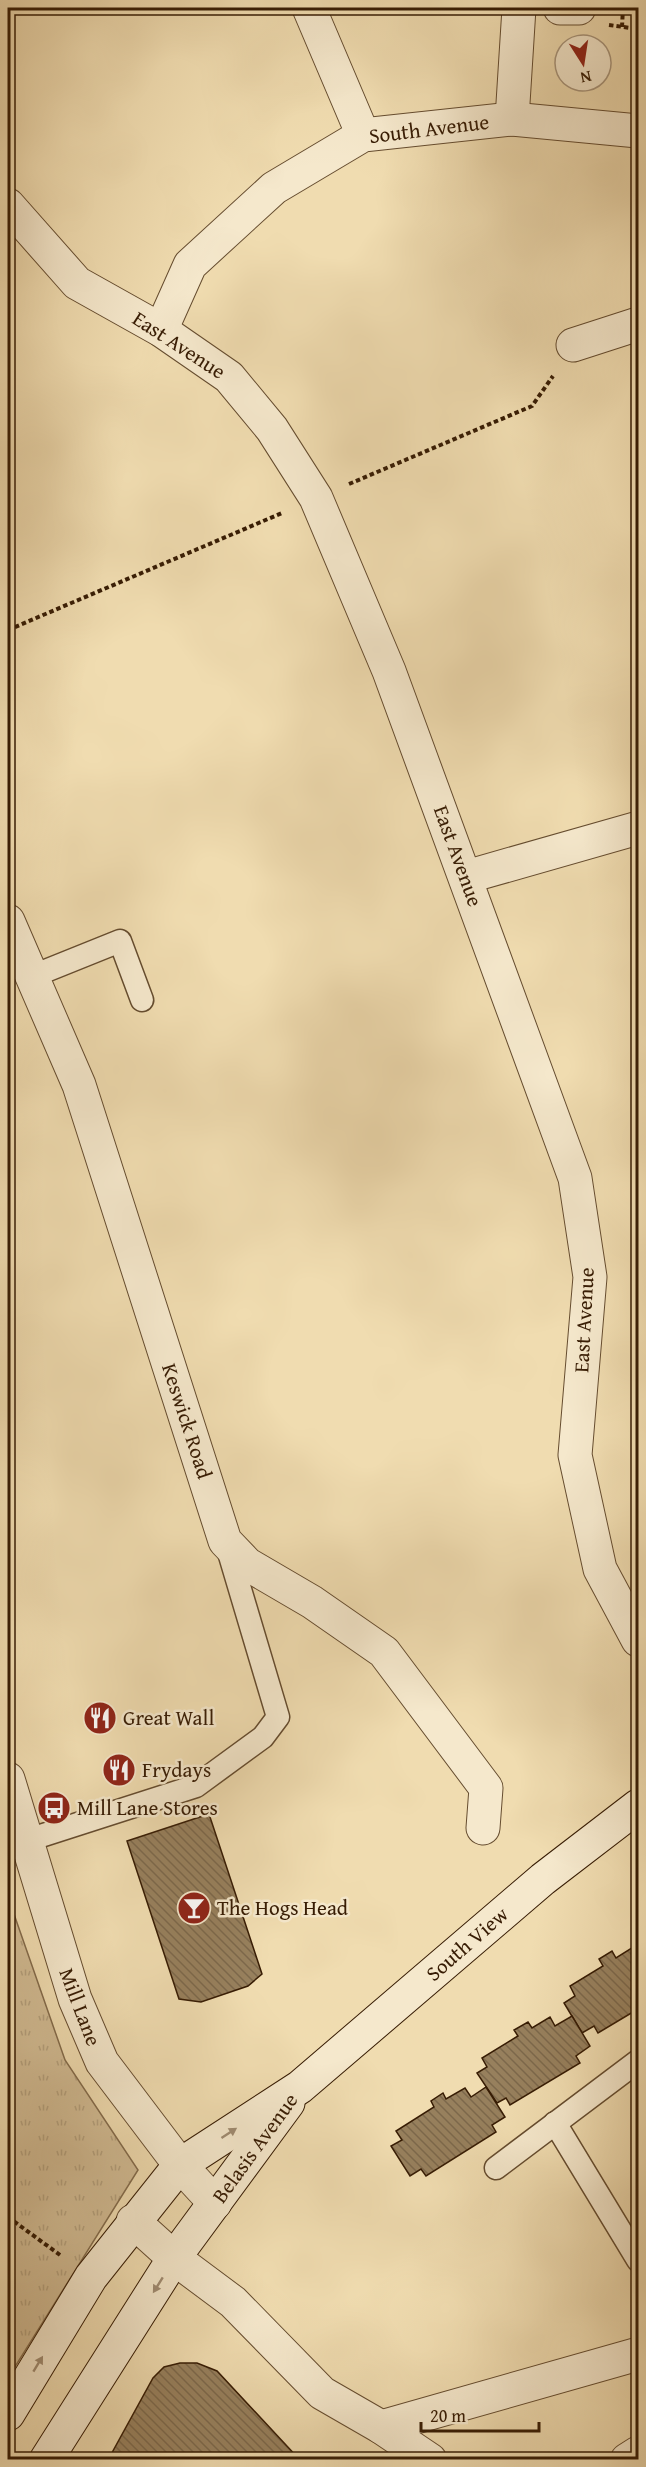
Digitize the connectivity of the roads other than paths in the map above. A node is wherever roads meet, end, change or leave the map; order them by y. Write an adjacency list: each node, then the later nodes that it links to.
1 (309, 8): 5 (street)
2 (519, 8): 3 (street)
3 (512, 119): 4 (street, South Avenue); 5 (street, South Avenue)
4 (639, 132)
5 (363, 135): 8 (street, South Avenue)
6 (8, 205): 8 (street, East Avenue)
7 (639, 324): 9 (street)
8 (161, 330): 11 (street, East Avenue)
9 (573, 345)
10 (639, 828): 11 (street)
11 (466, 877): 16 (street, East Avenue)
12 (8, 921): 13 (street, Keswick Road)
13 (33, 976): 14 (lane); 15 (street, Keswick Road)
14 (142, 1000)
15 (225, 1541): 19 (street, Keswick Road); 20 (lane)
16 (639, 1640)
17 (8, 1779): 20 (street, Mill Lane)
18 (639, 1806): 22 (street, South View)
19 (483, 1828)
20 (26, 1841): 24 (street, Mill Lane)
21 (639, 2061): 23 (lane)
22 (300, 2087): 24 (street, Belasis Avenue, one-way to 22); 26 (street, Belasis Avenue)
23 (555, 2123): 25 (lane); 29 (lane)
24 (180, 2165): 26 (street, Mill Lane); 27 (street, Belasis Avenue)
25 (496, 2168)
26 (215, 2203): 28 (street, Belasis Avenue)
27 (134, 2221): 28 (street); 31 (street, Belasis Avenue, one-way to 27)
28 (174, 2258): 32 (street); 34 (street, Belasis Avenue, one-way to 34)
29 (638, 2260)
30 (639, 2354): 32 (street)
31 (8, 2414)
32 (381, 2427): 35 (street)
33 (639, 2453): 36 (street)
34 (46, 2460)
35 (430, 2460)
36 (627, 2460)

